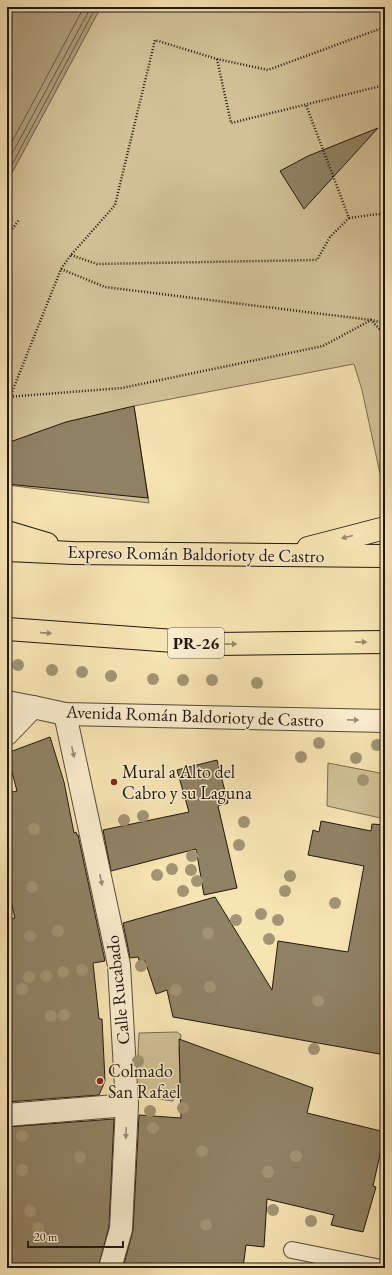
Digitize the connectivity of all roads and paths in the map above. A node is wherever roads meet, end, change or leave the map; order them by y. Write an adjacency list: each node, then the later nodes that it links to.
1 (385, 27): 2 (path)
2 (217, 59): 4 (path); 9 (path)
3 (385, 85): 4 (path)
4 (306, 105): 6 (path)
5 (385, 216): 6 (path)
6 (349, 218): 9 (path)
7 (19, 220): 8 (path)
8 (7, 236)
9 (70, 255): 10 (path)
10 (61, 269): 11 (path); 14 (path)
11 (371, 320): 12 (path); 13 (path); 14 (path)
12 (385, 322)
13 (385, 336)
14 (9, 397)
15 (385, 528): 19 (highway, one-way to 19)
16 (7, 532): 18 (highway)
17 (7, 550): 18 (highway, Expreso Román Baldorioty de Castro)
18 (73, 553): 19 (highway, Expreso Román Baldorioty de Castro)
19 (280, 555): 20 (highway, Expreso Román Baldorioty de Castro)
20 (385, 556)
21 (7, 629): 22 (highway, PR-26, one-way to 22)
22 (385, 642)
23 (7, 702): 24 (street, Avenida Román Baldorioty de Castro)
24 (33, 707): 25 (street, Avenida Román Baldorioty de Castro); 27 (street)
25 (65, 714): 26 (street, Avenida Román Baldorioty de Castro, one-way to 26); 28 (street, Calle Rucabado, one-way to 28)
26 (385, 721)
27 (7, 734)
28 (127, 1105): 29 (street); 31 (street, Calle Rucabado, one-way to 31)
29 (7, 1115)
30 (292, 1250): 32 (lane)
31 (110, 1268)
32 (381, 1268)

